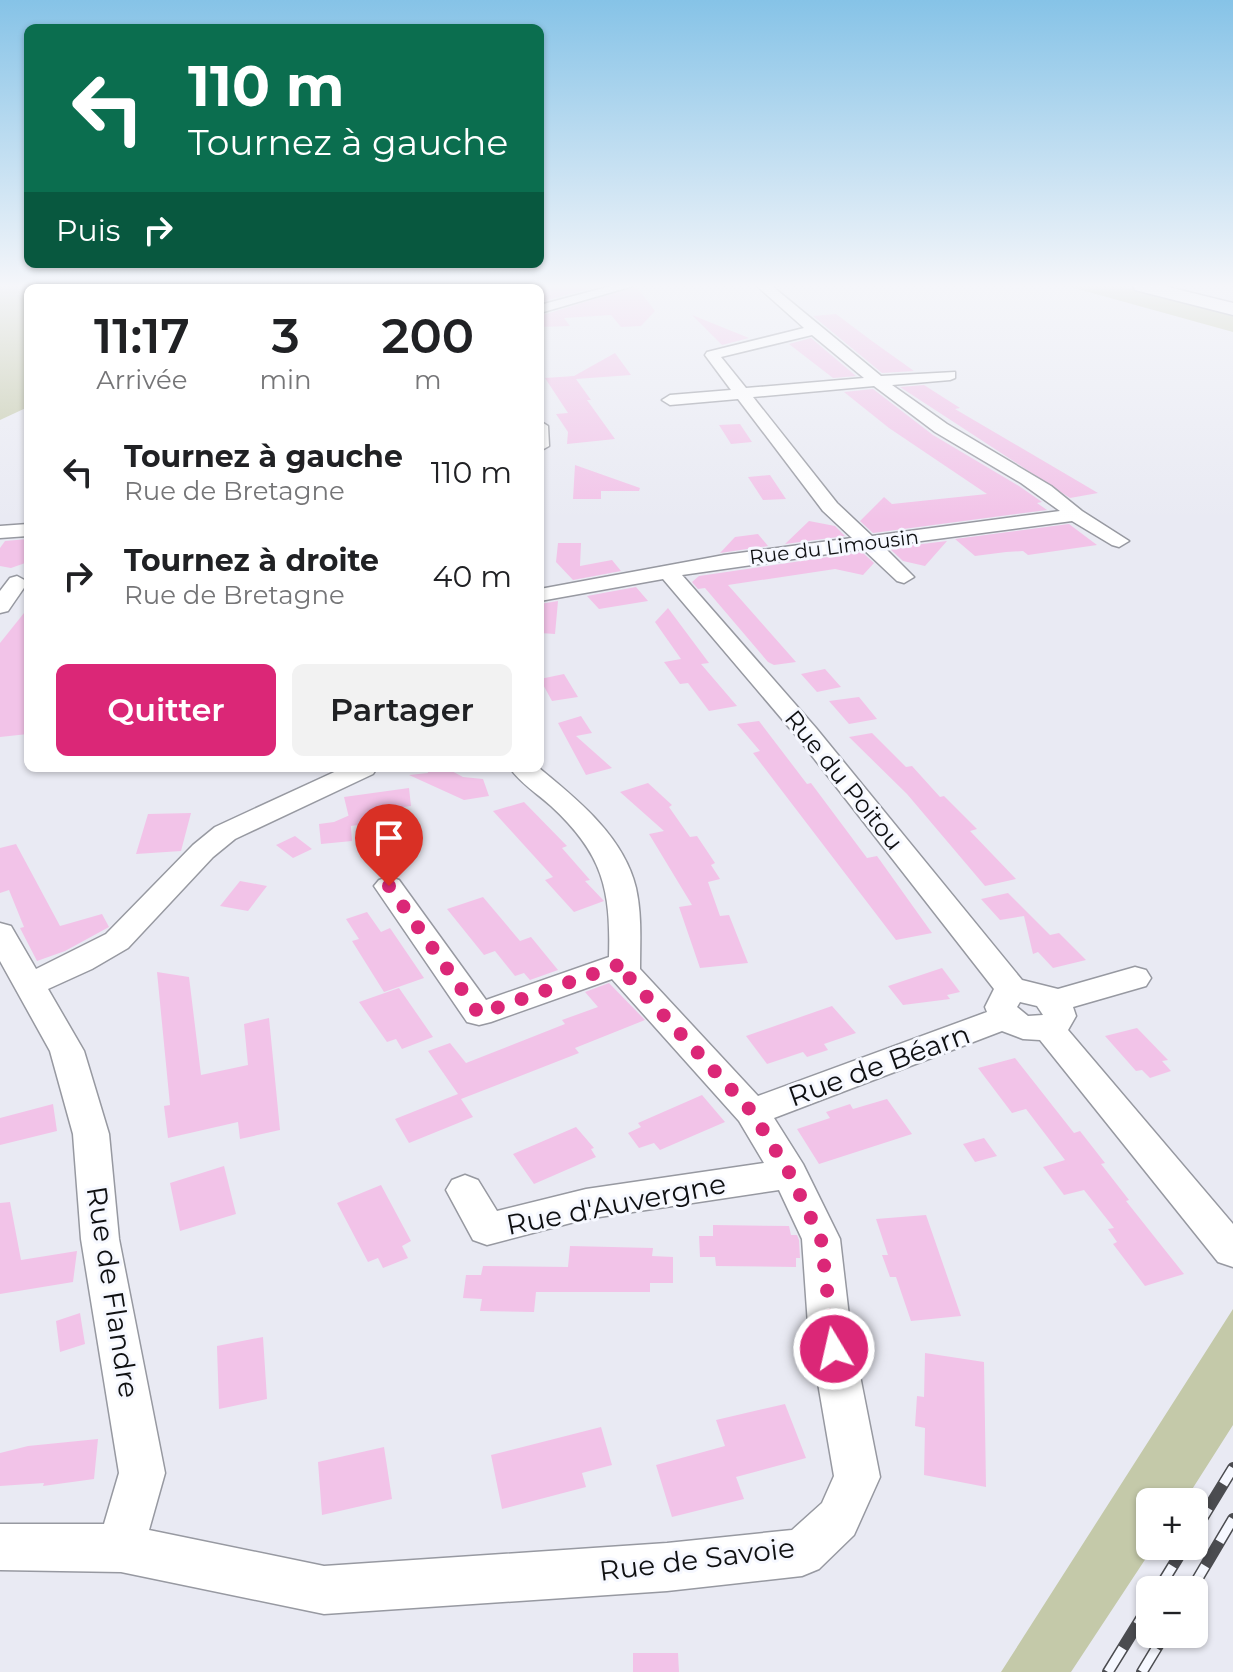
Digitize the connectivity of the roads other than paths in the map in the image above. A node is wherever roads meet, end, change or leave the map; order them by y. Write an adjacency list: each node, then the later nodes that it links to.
1 (719, 364): 5 (street)
2 (859, 364): 4 (street)
3 (950, 375): 4 (street)
4 (880, 380): 5 (street); 7 (street)
5 (744, 394): 6 (street); 11 (street)
6 (670, 400)
7 (1075, 515): 10 (street); 11 (street, Rue du Limousin)
8 (24, 530): 9 (street)
9 (0, 532)
10 (1119, 541)
11 (866, 543): 12 (street, Rue du Limousin); 13 (street)
12 (669, 573): 15 (street, Rue du Limousin); 24 (street, Rue du Poitou)
13 (904, 577)
14 (15, 582): 16 (street)
15 (544, 594)
16 (0, 606)
17 (355, 772): 23 (street)
18 (527, 772): 21 (street)
19 (389, 886): 21 (street)
20 (0, 933): 23 (street, Rue de Flandre)
21 (624, 963): 26 (street, Rue de Savoie)
22 (1135, 978): 25 (street)
23 (31, 984): 31 (street, Rue de Flandre)
24 (1010, 1004): 25 (street); 26 (street, Rue de Béarn)
25 (1051, 1015): 29 (street)
26 (752, 1112): 27 (street, Rue de Savoie)
27 (790, 1174): 28 (street, Rue d'Auvergne); 31 (street, Rue de Savoie)
28 (465, 1190)
29 (1232, 1251)
30 (0, 1547): 31 (street)
31 (121, 1548)

